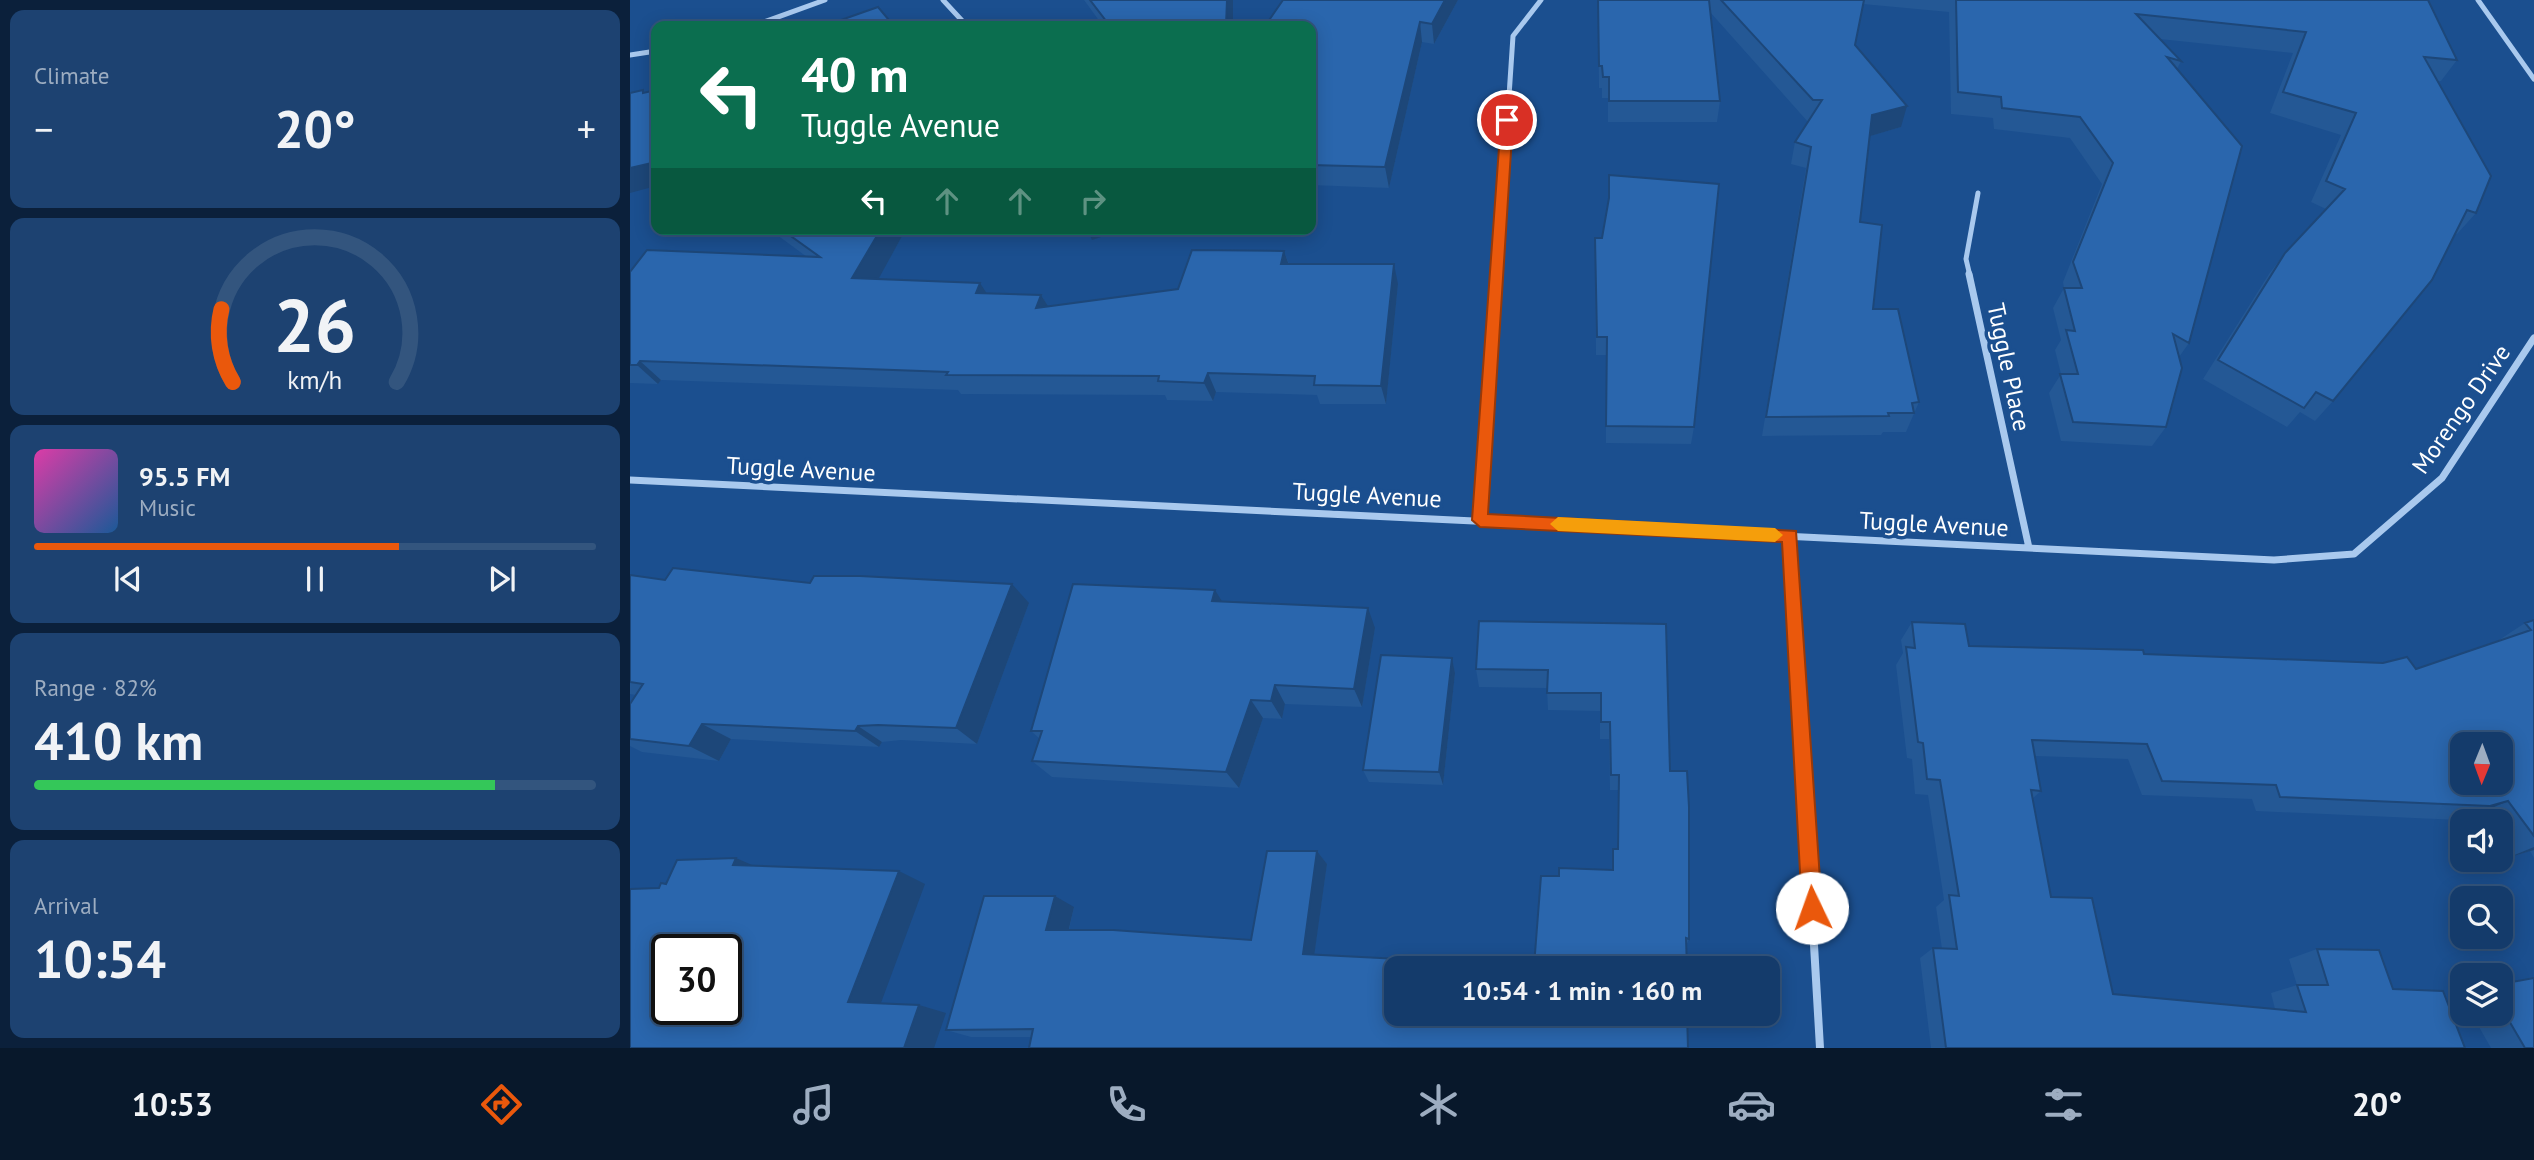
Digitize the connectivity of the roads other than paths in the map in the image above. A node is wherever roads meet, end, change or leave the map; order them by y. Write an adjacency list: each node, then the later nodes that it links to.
1 (825, 0): 5 (street)
2 (943, 0): 6 (street)
3 (1541, 0): 13 (street)
4 (2478, 0): 9 (street)
5 (767, 21)
6 (962, 21)
7 (651, 52): 8 (street)
8 (630, 55)
9 (2534, 79)
10 (1978, 193): 15 (street, Tuggle Place)
11 (2534, 338): 16 (street, Morengo Drive)
12 (630, 481): 13 (street, Tuggle Avenue)
13 (1480, 520): 14 (street, Tuggle Avenue)
14 (1790, 536): 15 (street, Tuggle Avenue); 17 (street)
15 (2029, 548): 16 (street, Tuggle Avenue)
16 (2354, 554)
17 (1820, 1048)

